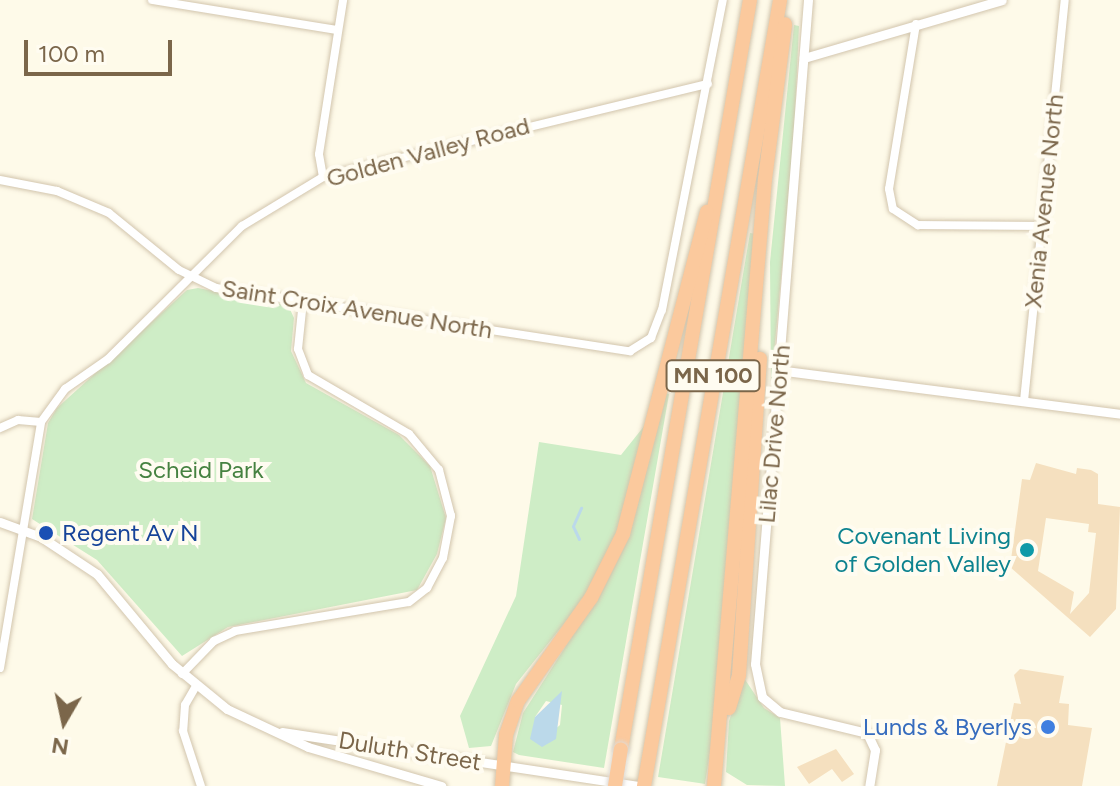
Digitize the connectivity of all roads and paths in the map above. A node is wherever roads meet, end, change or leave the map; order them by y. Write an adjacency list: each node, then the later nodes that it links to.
1 (152, 0): 10 (street)
2 (343, 0): 10 (street)
3 (723, 0): 12 (street)
4 (750, 0): 13 (highway, MN 100)
5 (783, 0): 35 (highway, MN 100); 36 (highway)
6 (808, 0): 11 (street, Lilac Drive North)
7 (1002, 0): 9 (street)
8 (1065, 0): 16 (street, Xenia Avenue North)
9 (916, 24): 11 (street); 16 (street)
10 (338, 30): 14 (street)
11 (804, 58): 19 (street, Lilac Drive North)
12 (708, 84): 14 (street, Golden Valley Road); 18 (street, Saint Croix Avenue North)
13 (723, 162): 30 (highway); 34 (highway, MN 100, bridge)
14 (323, 177): 17 (street, Golden Valley Road)
15 (0, 180): 17 (street, Saint Croix Avenue North)
16 (1041, 226): 20 (street, Xenia Avenue North)
17 (191, 277): 18 (street, Saint Croix Avenue North); 22 (street, Golden Valley Road)
18 (303, 301): 27 (street)
19 (778, 370): 20 (street); 37 (street, Lilac Drive North)
20 (1024, 401): 21 (street)
21 (1120, 414)
22 (41, 422): 23 (street); 25 (street)
23 (0, 428)
24 (0, 522): 25 (street, Duluth Street)
25 (23, 529): 26 (street); 27 (street, Duluth Street)
26 (0, 668)
27 (182, 674): 28 (street, Duluth Street)
28 (196, 686): 29 (street, Duluth Street); 31 (street)
29 (275, 731): 30 (street, Duluth Street); 32 (street, Duluth Street)
30 (501, 764): 33 (highway); 35 (street, Duluth Street)
31 (201, 786)
32 (441, 786)
33 (502, 786)
34 (615, 786)
35 (642, 786)
36 (714, 786)
37 (869, 786)

